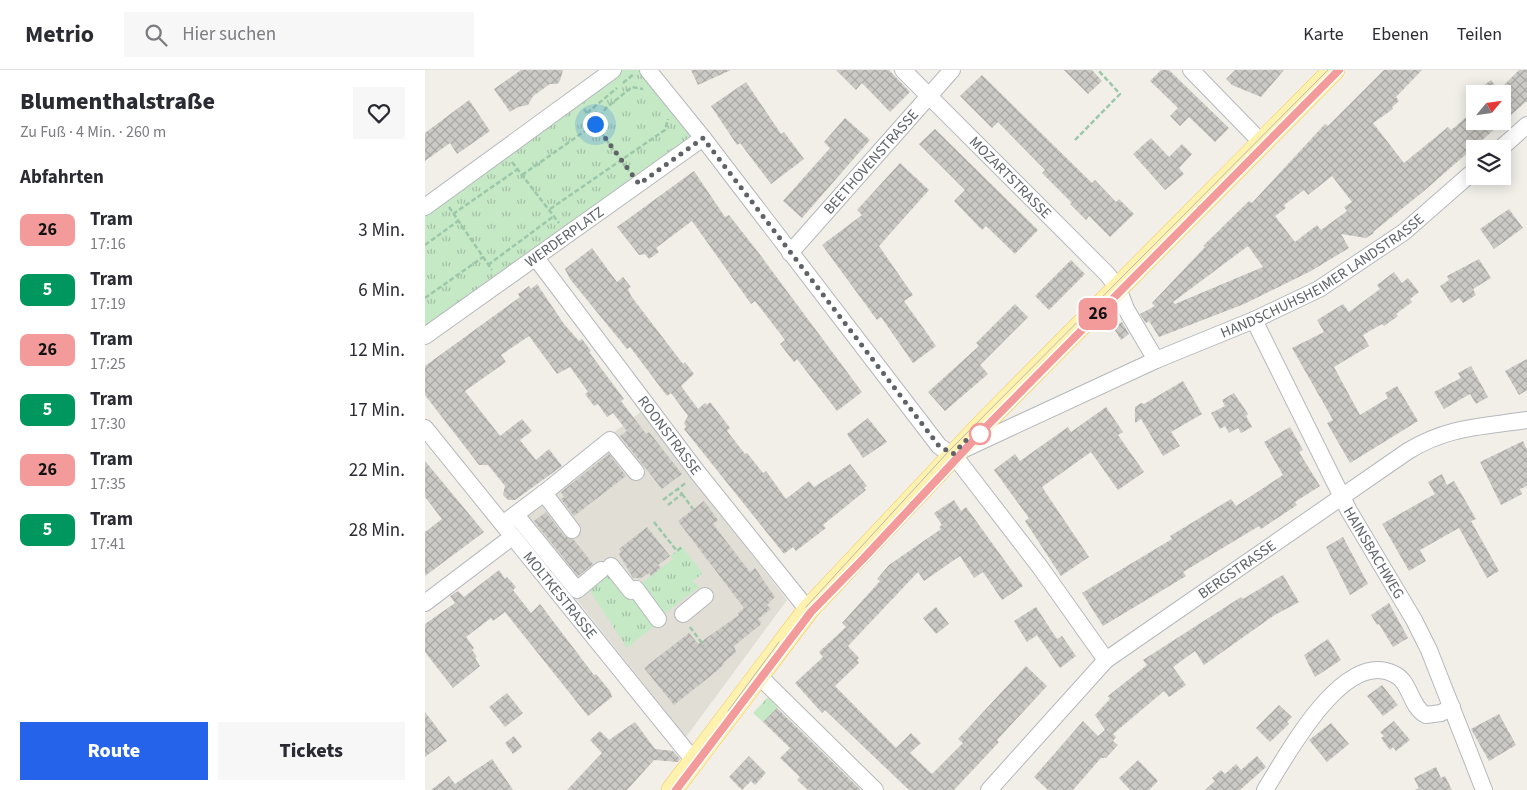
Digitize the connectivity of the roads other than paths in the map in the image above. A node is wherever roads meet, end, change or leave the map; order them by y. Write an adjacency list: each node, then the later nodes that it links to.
1 (613, 70): 13 (street)
2 (647, 70): 9 (street)
3 (903, 70): 7 (street, MOZARTSTRASSE)
4 (952, 70): 7 (street, BEETHOVENSTRASSE)
5 (1191, 70): 11 (street)
6 (1334, 70): 11 (main road)
7 (929, 96): 14 (street, BEETHOVENSTRASSE); 16 (street, MOZARTSTRASSE)
8 (1527, 125): 10 (street)
9 (703, 138): 14 (street); 15 (street, WERDERPLATZ)
10 (1510, 140)
11 (1261, 142): 16 (main road)
12 (1466, 178): 17 (street, HANDSCHUHSHEIMER LANDSTRASSE)
13 (425, 207)
14 (790, 253): 22 (street)
15 (536, 258): 18 (street, WERDERPLATZ); 31 (street, ROONSTRASSE)
16 (1118, 288): 19 (street); 22 (main road)
17 (1254, 320): 19 (street, HANDSCHUHSHEIMER LANDSTRASSE); 25 (street, HAINSBACHWEG)
18 (425, 336)
19 (1156, 360): 22 (street, HANDSCHUHSHEIMER LANDSTRASSE)
20 (1527, 420): 25 (street, BERGSTRASSE)
21 (425, 428): 28 (street, MOLTKESTRASSE)
22 (953, 454): 31 (main road, HANDSCHUHSHEIMER LANDSTRASSE); 34 (street)
23 (636, 472): 24 (street)
24 (544, 493): 26 (street); 27 (street)
25 (1343, 497): 34 (street, BERGSTRASSE); 36 (street, HAINSBACHWEG)
26 (516, 515): 28 (street); 33 (street)
27 (572, 530)
28 (507, 531): 30 (street); 37 (street, MOLTKESTRASSE)
29 (705, 596): 32 (street)
30 (425, 603)
31 (808, 610): 35 (main road, HANDSCHUHSHEIMER LANDSTRASSE)
32 (684, 618)
33 (658, 619)
34 (1106, 660): 40 (street, BERGSTRASSE)
35 (759, 676): 37 (main road, HANDSCHUHSHEIMER LANDSTRASSE); 39 (street)
36 (1452, 707): 41 (street); 42 (street, HAINSBACHWEG)
37 (695, 762): 38 (main road, HANDSCHUHSHEIMER LANDSTRASSE)
38 (672, 790)
39 (875, 790)
40 (989, 790)
41 (1265, 790)
42 (1484, 790)

